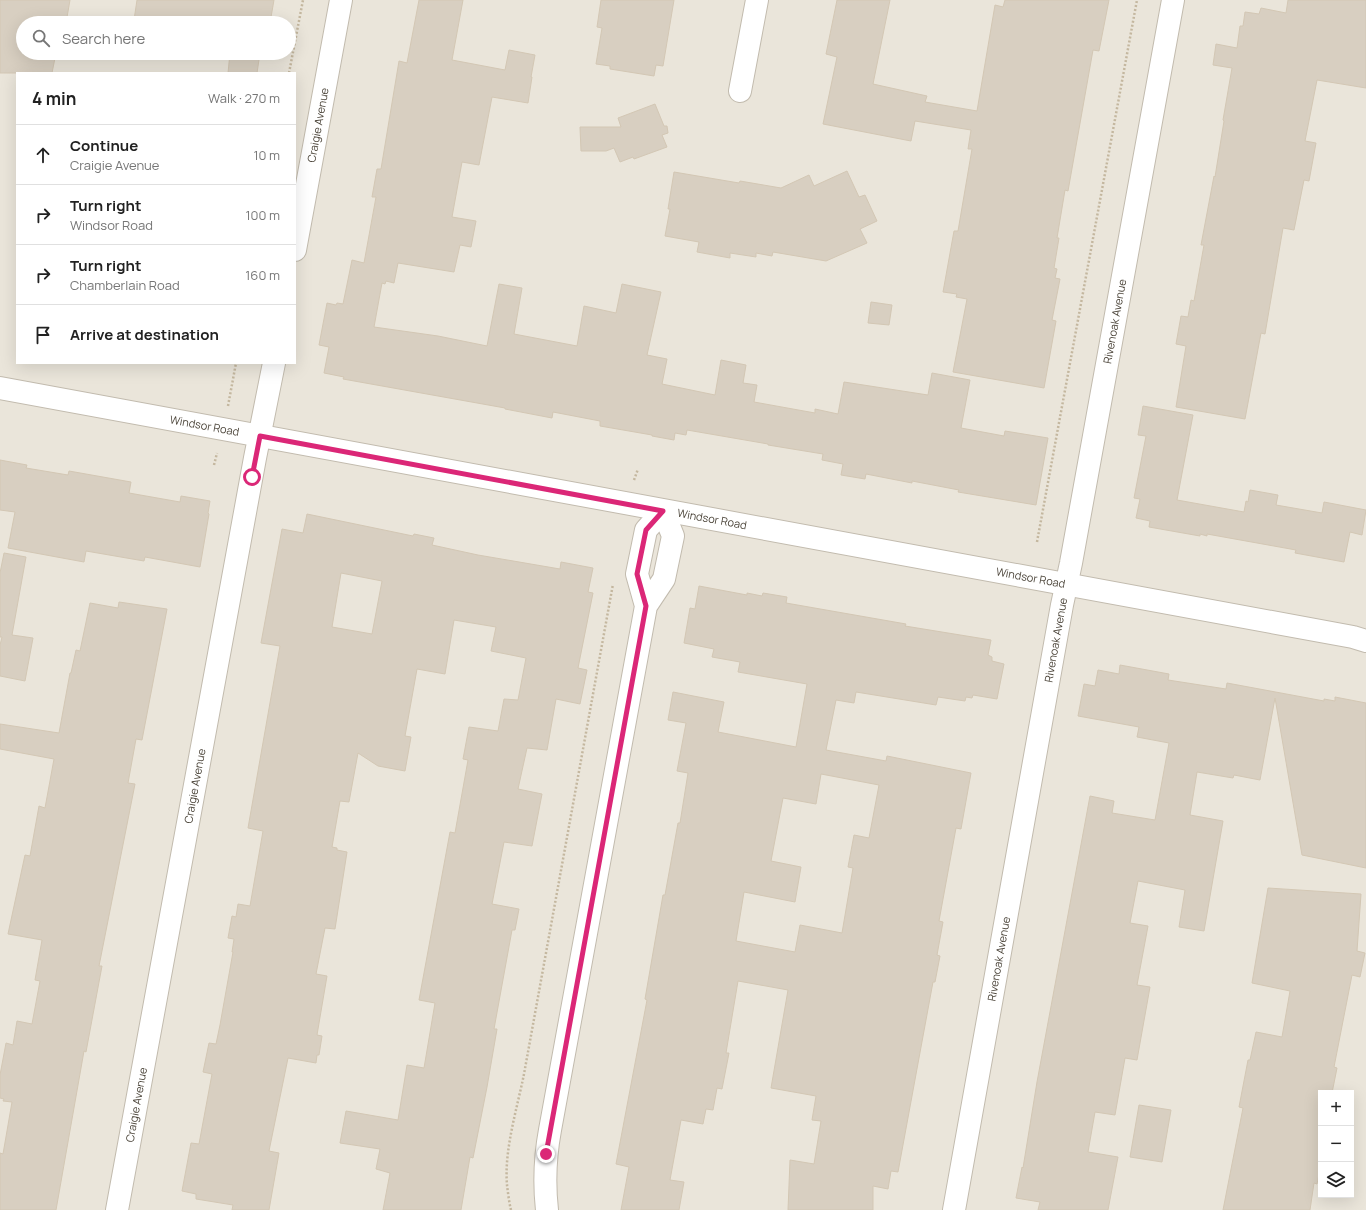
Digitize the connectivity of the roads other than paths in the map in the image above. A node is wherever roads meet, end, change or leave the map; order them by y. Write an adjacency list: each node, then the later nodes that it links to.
1 (341, 0): 5 (street, Craigie Avenue)
2 (757, 0): 4 (street)
3 (1173, 0): 10 (street, Rivenoak Avenue)
4 (740, 91)
5 (296, 245)
6 (274, 364): 8 (street, Craigie Avenue)
7 (0, 388): 8 (street, Windsor Road)
8 (260, 436): 9 (street, Windsor Road); 12 (street, Craigie Avenue)
9 (663, 511): 10 (street, Windsor Road); 13 (street)
10 (1066, 584): 11 (street, Windsor Road); 14 (street, Rivenoak Avenue)
11 (1362, 638)
12 (117, 1210)
13 (547, 1210)
14 (954, 1210)

